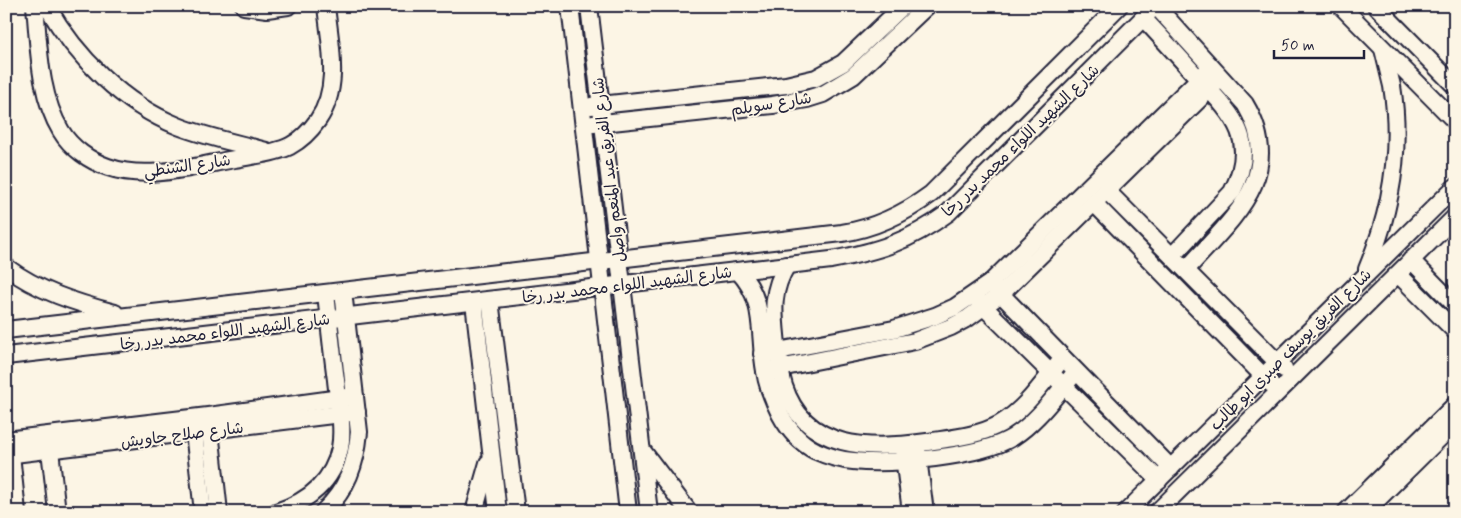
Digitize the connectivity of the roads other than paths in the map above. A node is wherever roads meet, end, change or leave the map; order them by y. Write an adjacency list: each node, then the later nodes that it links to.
1 (35, 6): 24 (street, شارع الشنطي)
2 (47, 6): 24 (street)
3 (244, 6): 4 (street)
4 (288, 6)
5 (326, 6): 24 (street, شارع الشنطي)
6 (570, 6): 20 (street, شارع الفريق عبد المنعم واصل)
7 (589, 6): 19 (street, شارع الفريق عبد المنعم واصل)
8 (903, 6): 19 (street, شارع سويلم)
9 (927, 6): 22 (street, شارع سويلم)
10 (1119, 6): 14 (street, شارع الشهيد اللواء محمد بدر رخا)
11 (1156, 6): 15 (street, شارع الشهيد اللواء محمد بدر رخا); 17 (street)
12 (1341, 6): 16 (street)
13 (1376, 6): 18 (street)
14 (1109, 12): 30 (street, شارع الشهيد اللواء محمد بدر رخا)
15 (1143, 18): 17 (street); 33 (street, شارع الشهيد اللواء محمد بدر رخا)
16 (1383, 49): 21 (street); 38 (street)
17 (1210, 78): 26 (street); 29 (street); 35 (street); 41 (street)
18 (1455, 86)
19 (601, 105): 20 (street, شارع سويلم); 22 (street, شارع الفريق عبد المنعم واصل)
20 (581, 107): 23 (street, شارع الفريق عبد المنعم واصل)
21 (1455, 121)
22 (603, 123): 23 (street, شارع سويلم); 30 (street, شارع الفريق عبد المنعم واصل)
23 (584, 125): 32 (street, شارع الفريق عبد المنعم واصل)
24 (271, 152)
25 (1455, 187): 38 (street, شارع الفريق يوسف صبرى ابو طالب)
26 (1107, 191): 27 (street); 29 (street)
27 (1094, 203): 41 (street); 60 (street)
28 (1455, 217): 31 (street, شارع الفريق يوسف صبرى ابو طالب)
29 (1172, 256): 35 (street)
30 (619, 259): 32 (street, شارع الشهيد اللواء محمد بدر رخا); 39 (street, شارع الفريق عبد المنعم واصل)
31 (1412, 260): 37 (street, شارع الفريق يوسف صبرى ابو طالب); 46 (street)
32 (599, 261): 40 (street, شارع الفريق عبد المنعم واصل); 42 (street, شارع الشهيد اللواء محمد بدر رخا)
33 (787, 265): 36 (street, شارع الشهيد اللواء محمد بدر رخا); 53 (street)
34 (6, 267): 48 (street)
35 (1186, 270): 56 (street)
36 (738, 271): 39 (street, شارع الشهيد اللواء محمد بدر رخا); 53 (street)
37 (1398, 274): 52 (street); 61 (street, شارع الفريق يوسف صبرى ابو طالب)
38 (1365, 275): 56 (street, شارع الفريق يوسف صبرى ابو طالب)
39 (622, 284): 40 (street, شارع الشهيد اللواء محمد بدر رخا); 72 (street, شارع الفريق عبد المنعم واصل)
40 (602, 287): 45 (street, شارع الشهيد اللواء محمد بدر رخا); 88 (street, شارع الفريق عبد المنعم واصل)
41 (995, 288): 44 (street); 47 (street); 55 (street)
42 (343, 291): 43 (street, شارع الشهيد اللواء محمد بدر رخا); 49 (street)
43 (326, 293): 48 (street, شارع الشهيد اللواء محمد بدر رخا); 50 (street)
44 (973, 295): 47 (street); 53 (street)
45 (482, 301): 49 (street, شارع الشهيد اللواء محمد بدر رخا); 75 (street); 87 (street)
46 (1455, 305)
47 (984, 308): 57 (street); 59 (street)
48 (124, 316): 51 (street, شارع الشهيد اللواء محمد بدر رخا)
49 (346, 316): 50 (street, شارع الشهيد اللواء محمد بدر رخا); 64 (street)
50 (329, 318): 54 (street, شارع الشهيد اللواء محمد بدر رخا); 66 (street)
51 (6, 330)
52 (1455, 331)
53 (770, 352): 57 (street)
54 (6, 356)
55 (1063, 358): 58 (street); 59 (street)
56 (1277, 362): 60 (street, شارع الفريق يوسف صبرى ابو طالب); 61 (street)
57 (772, 370): 76 (street)
58 (1076, 372): 62 (street); 77 (street)
59 (1050, 373): 62 (street); 67 (street)
60 (1264, 376): 63 (street); 77 (street, شارع الفريق يوسف صبرى ابو طالب)
61 (1292, 378): 63 (street, شارع الفريق يوسف صبرى ابو طالب)
62 (1063, 386): 70 (street); 78 (street)
63 (1279, 392): 94 (street, شارع الفريق يوسف صبرى ابو طالب)
64 (356, 404): 66 (street, شارع صلاح جاويش); 84 (street)
65 (1455, 405): 95 (street)
66 (338, 407): 69 (street, شارع صلاح جاويش); 83 (street)
67 (1015, 413): 70 (street); 71 (street)
68 (1455, 423): 96 (street)
69 (201, 424): 73 (street, شارع صلاح جاويش); 74 (street, شارع صلاح جاويش); 81 (street); 82 (street)
70 (1026, 427): 71 (street)
71 (974, 443): 76 (street)
72 (641, 448): 89 (street, شارع الفريق عبد المنعم واصل); 90 (street)
73 (8, 450): 74 (street, شارع صلاح جاويش); 79 (street)
74 (50, 450): 80 (street)
75 (491, 451): 85 (street); 86 (street)
76 (910, 452): 91 (street); 92 (street)
77 (1171, 468): 78 (street, شارع الفريق يوسف صبرى ابو طالب)
78 (1159, 480): 93 (street, شارع الفريق يوسف صبرى ابو طالب)
79 (17, 512)
80 (57, 512)
81 (203, 512)
82 (220, 512)
83 (276, 512)
84 (324, 512)
85 (474, 512)
86 (498, 512)
87 (516, 512)
88 (628, 512)
89 (649, 512)
90 (689, 512)
91 (910, 512)
92 (925, 512)
93 (1126, 512)
94 (1156, 512)
95 (1346, 512)
96 (1365, 512)

